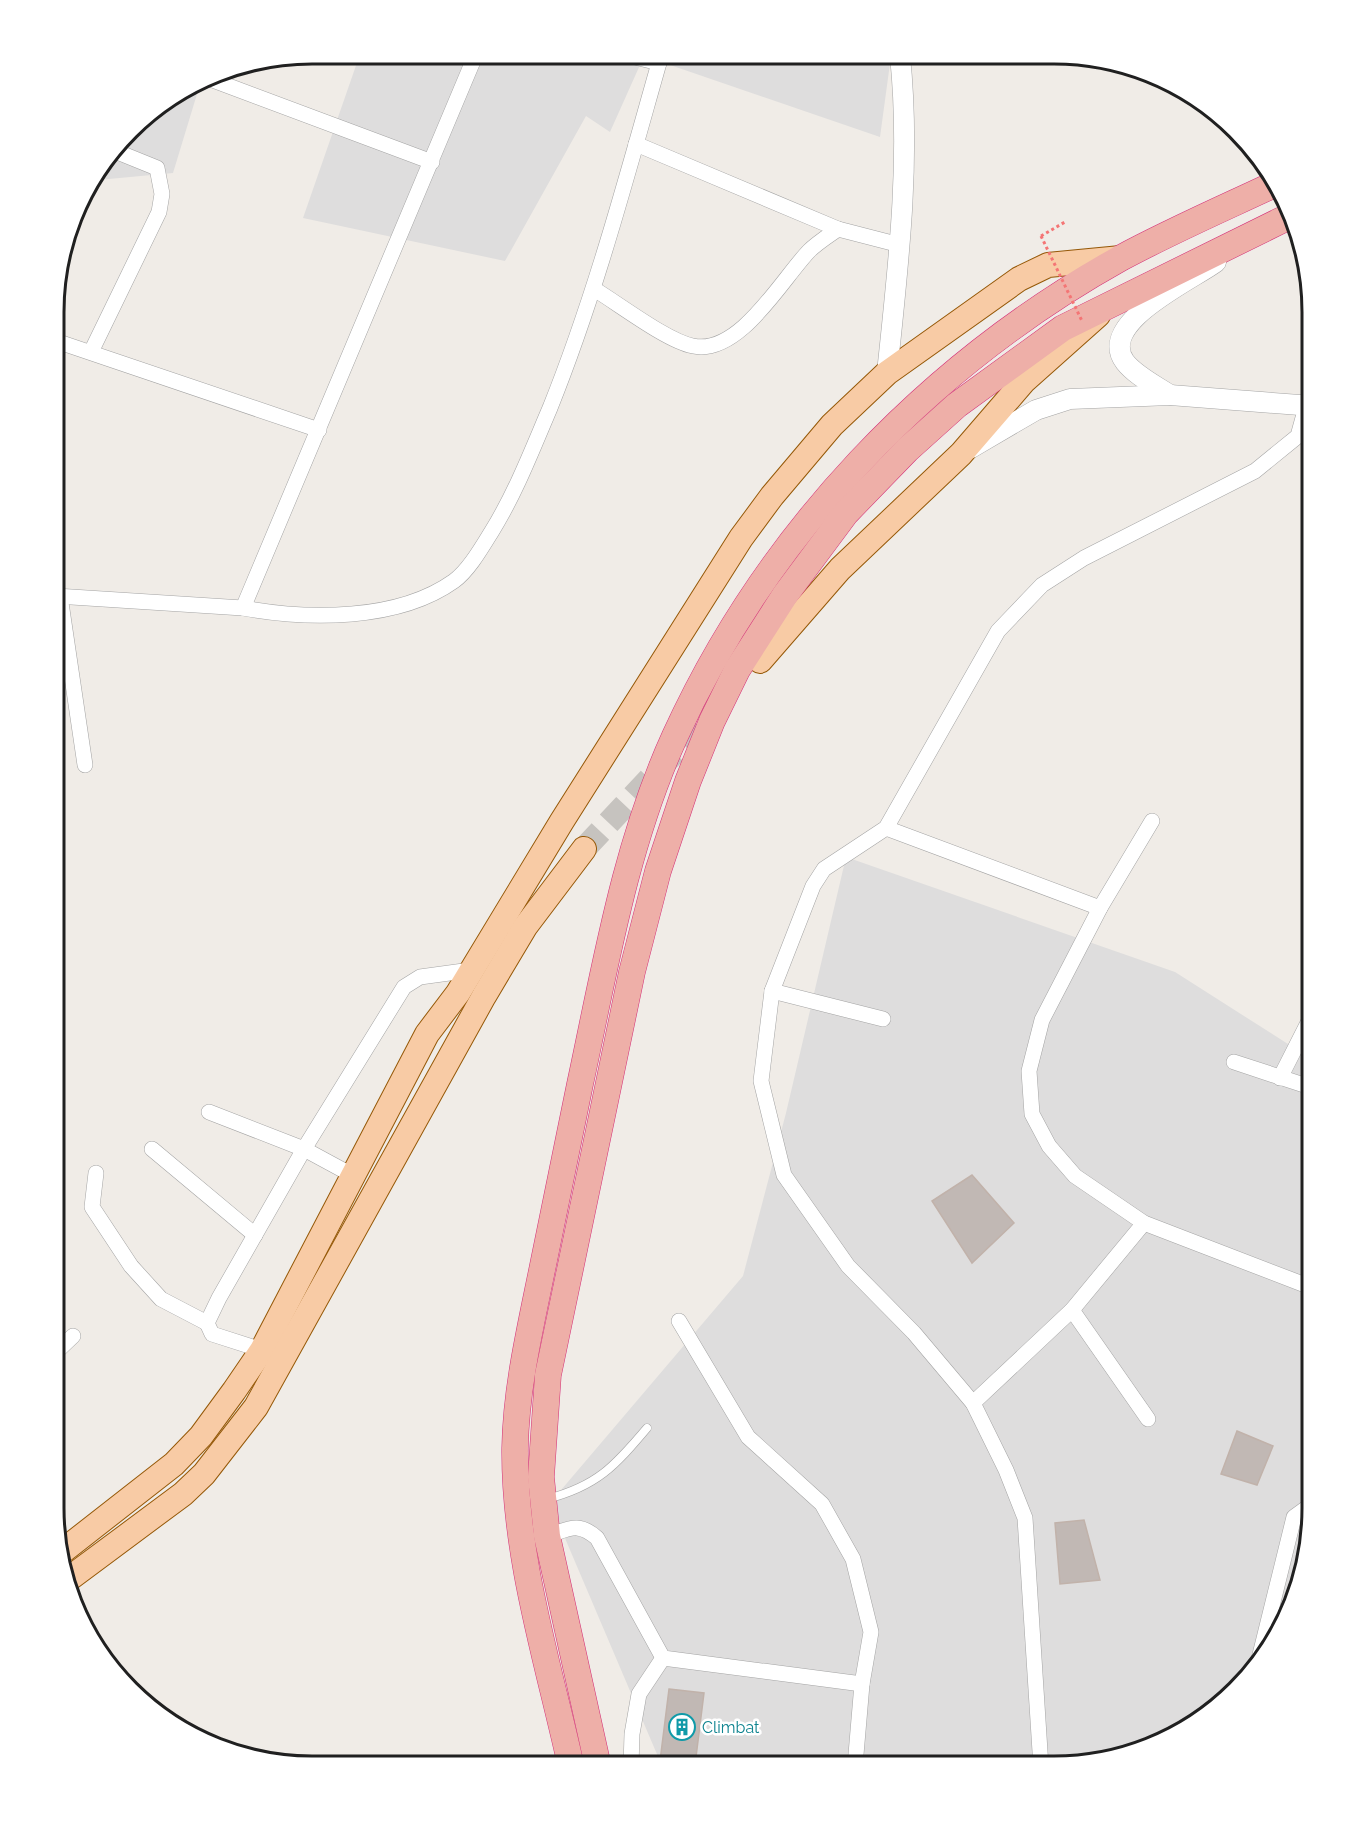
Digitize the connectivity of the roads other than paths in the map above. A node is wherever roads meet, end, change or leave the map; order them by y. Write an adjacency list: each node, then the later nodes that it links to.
1 (472, 64): 7 (street)
2 (659, 64): 5 (street)
3 (900, 64): 12 (street)
4 (219, 82): 7 (street)
5 (636, 144): 10 (street); 14 (street)
6 (122, 154): 17 (street)
7 (432, 162): 22 (street)
8 (1268, 187): 13 (highway)
9 (1285, 219): 11 (highway)
10 (838, 229): 12 (street); 14 (street)
11 (1243, 241): 15 (highway); 19 (street)
12 (900, 245): 18 (street)
13 (1121, 258): 18 (main road); 65 (highway)
14 (594, 289): 25 (street)
15 (1108, 306): 23 (main road); 57 (highway)
16 (64, 344): 17 (street)
17 (91, 352): 22 (street)
18 (887, 373): 33 (main road)
19 (1170, 395): 20 (street); 23 (street)
20 (1302, 405)
21 (1302, 425): 30 (street)
22 (319, 430): 25 (street)
23 (961, 454): 27 (main road)
24 (64, 596): 25 (street)
25 (243, 608)
26 (64, 634): 28 (street)
27 (760, 660)
28 (85, 765)
29 (1152, 821): 32 (street)
30 (886, 828): 32 (street); 34 (street)
31 (584, 849): 61 (main road)
32 (1100, 908): 45 (street)
33 (471, 970): 42 (street); 44 (main road)
34 (772, 991): 35 (street); 54 (street)
35 (883, 1019)
36 (1302, 1034): 38 (street)
37 (1234, 1062): 38 (street)
38 (1280, 1078): 39 (street)
39 (1302, 1085)
40 (209, 1112): 42 (street)
41 (152, 1149): 46 (street)
42 (304, 1149): 44 (street); 46 (street)
43 (96, 1173): 50 (street)
44 (352, 1175): 53 (main road)
45 (1144, 1223): 47 (street); 48 (street)
46 (255, 1234): 50 (street)
47 (1302, 1284)
48 (1072, 1310): 54 (street); 55 (street)
49 (680, 1322): 64 (street)
50 (207, 1323): 53 (street)
51 (73, 1336): 52 (street)
52 (64, 1345)
53 (262, 1350): 60 (main road)
54 (974, 1403): 69 (street)
55 (1148, 1419)
56 (647, 1428): 57 (lane)
57 (543, 1501): 59 (highway)
58 (1302, 1511): 62 (street)
59 (547, 1536): 63 (street); 66 (highway)
60 (68, 1547)
61 (74, 1575)
62 (1263, 1643)
63 (663, 1658): 64 (street); 67 (street)
64 (862, 1684): 68 (street)
65 (570, 1756)
66 (596, 1756)
67 (631, 1756)
68 (856, 1756)
69 (1040, 1756)

